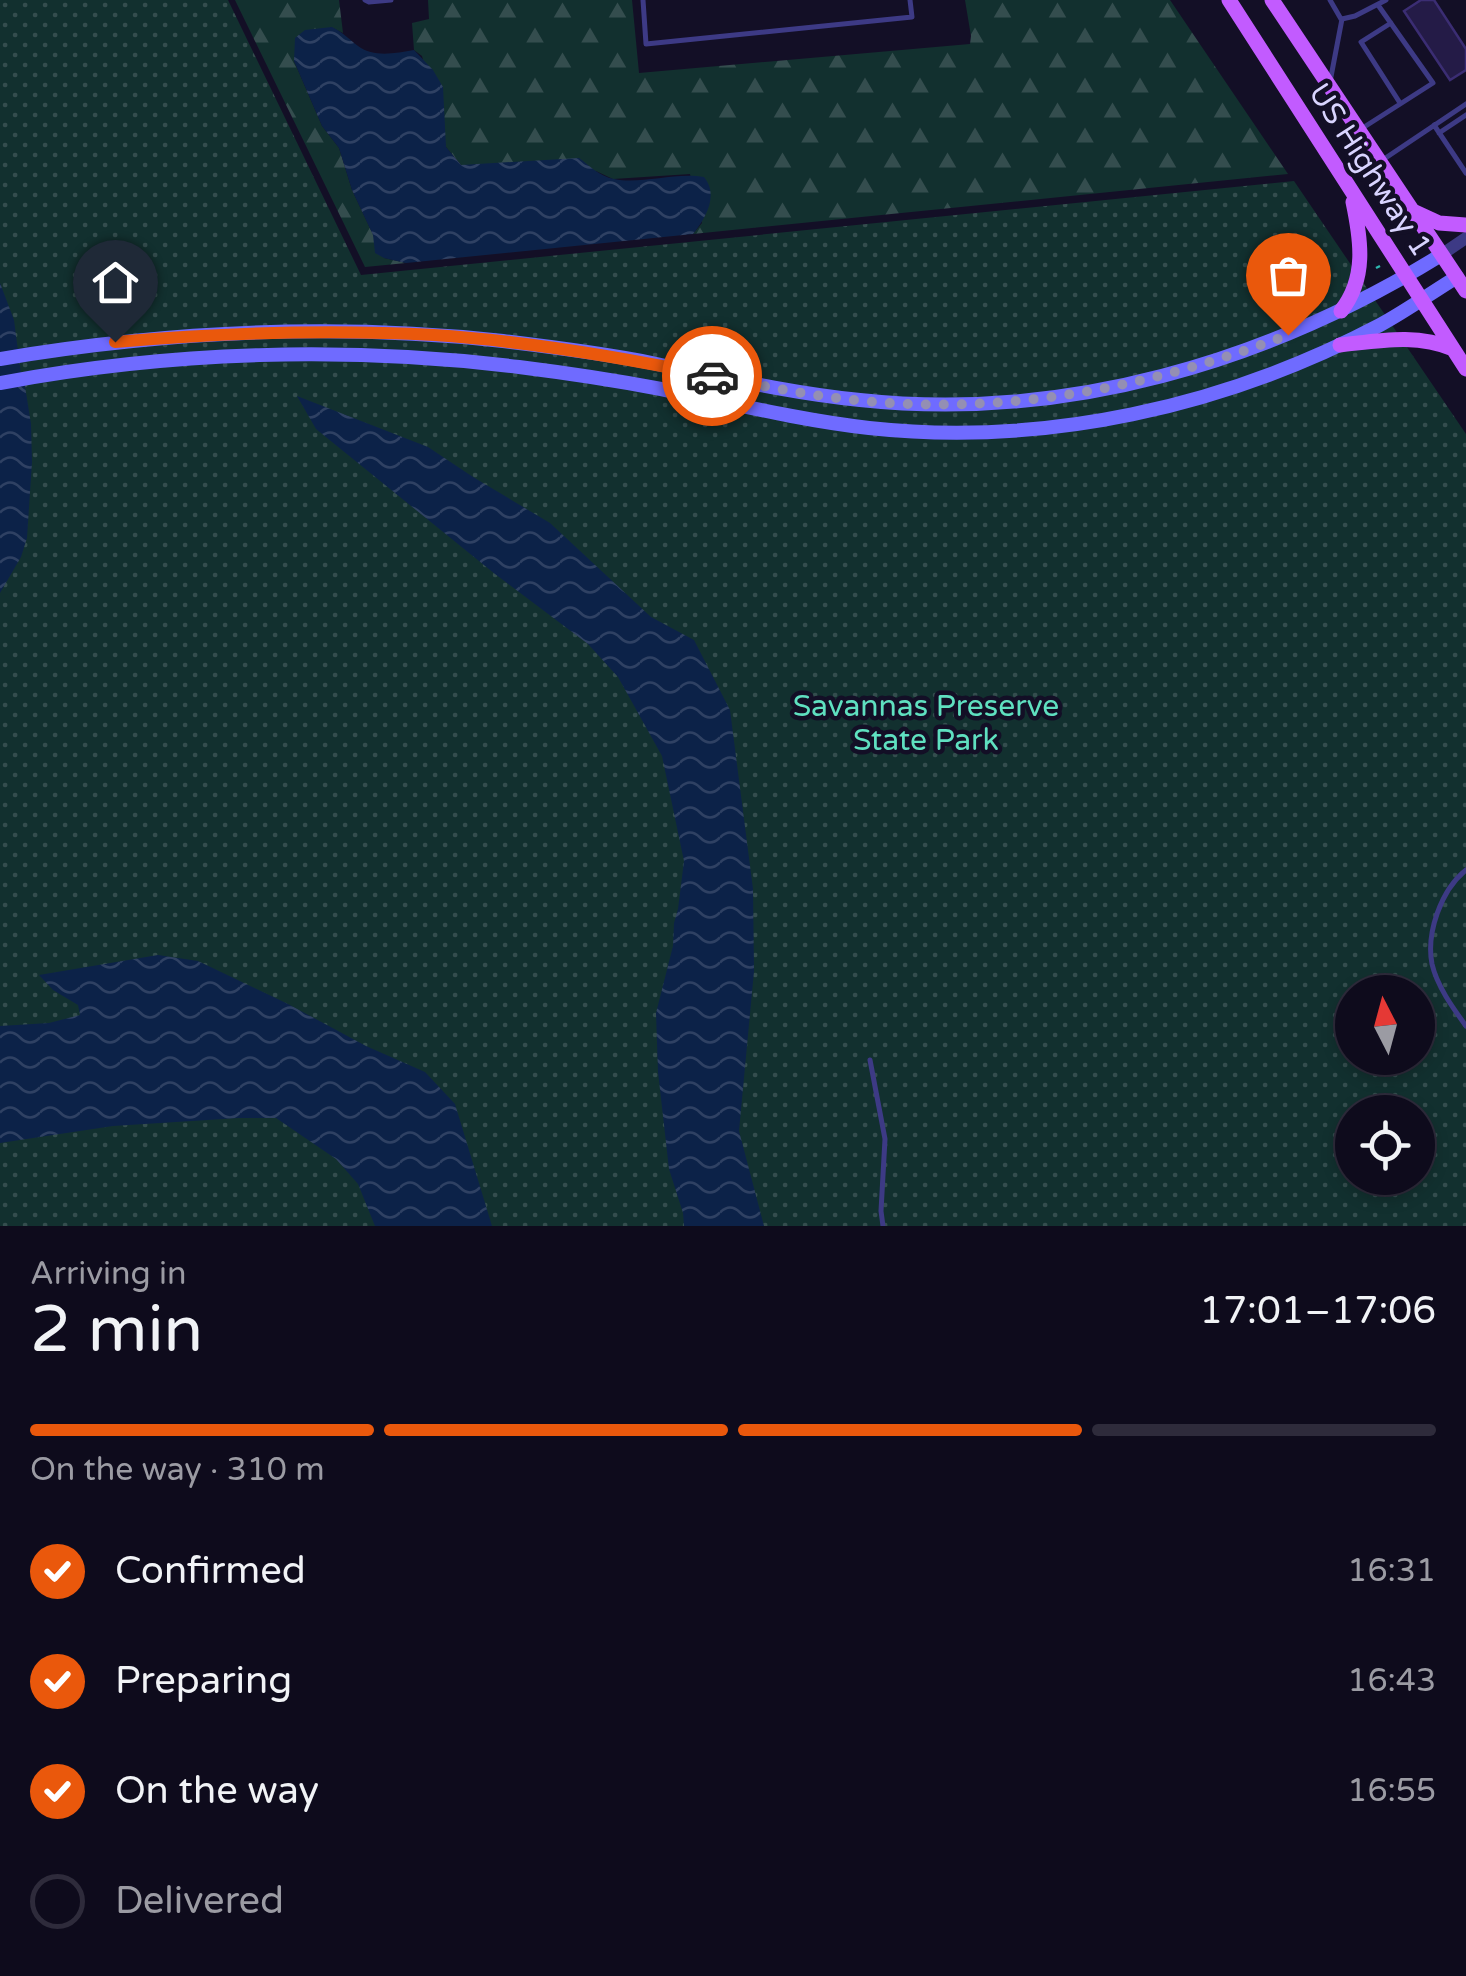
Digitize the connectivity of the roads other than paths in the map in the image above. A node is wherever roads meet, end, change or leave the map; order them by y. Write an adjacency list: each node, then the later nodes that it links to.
1 (365, 0): 2 (lane)
2 (392, 0)
3 (643, 0): 4 (lane)
4 (910, 0)
5 (1229, 0): 21 (main road, US Highway 1)
6 (1272, 0): 12 (main road, US Highway 1)
7 (1330, 0): 10 (lane)
8 (1386, 0): 9 (lane)
9 (1378, 5): 10 (lane); 11 (lane)
10 (1342, 19): 12 (lane)
11 (1391, 23): 13 (lane); 13 (lane)
12 (1329, 86): 17 (main road, US Highway 1)
13 (1401, 104): 17 (lane)
14 (1466, 104): 16 (lane)
15 (1466, 115): 18 (lane)
16 (1434, 125): 18 (lane); 19 (lane)
17 (1359, 130): 19 (main road, US Highway 1)
18 (1439, 133): 20 (lane)
19 (1380, 162): 22 (main road, US Highway 1)
20 (1466, 173)
21 (1351, 193): 26 (main road, US Highway 1); 29 (main road)
22 (1412, 210): 23 (main road); 25 (main road, US Highway 1)
23 (1466, 225)
24 (1466, 238): 25 (street)
25 (1442, 254): 26 (main road); 27 (main road, US Highway 1)
26 (1406, 276): 28 (main road, US Highway 1); 29 (main road)
27 (1463, 280): 28 (main road)
28 (1422, 299): 30 (main road); 31 (main road, US Highway 1)
29 (1341, 311): 32 (main road)
30 (1340, 345): 31 (main road); 34 (main road)
31 (1453, 349): 33 (main road, US Highway 1)
32 (0, 359)
33 (1466, 368)
34 (0, 384)
35 (1466, 870): 36 (lane)
36 (1466, 1026)
37 (870, 1060): 38 (lane)
38 (883, 1226)

